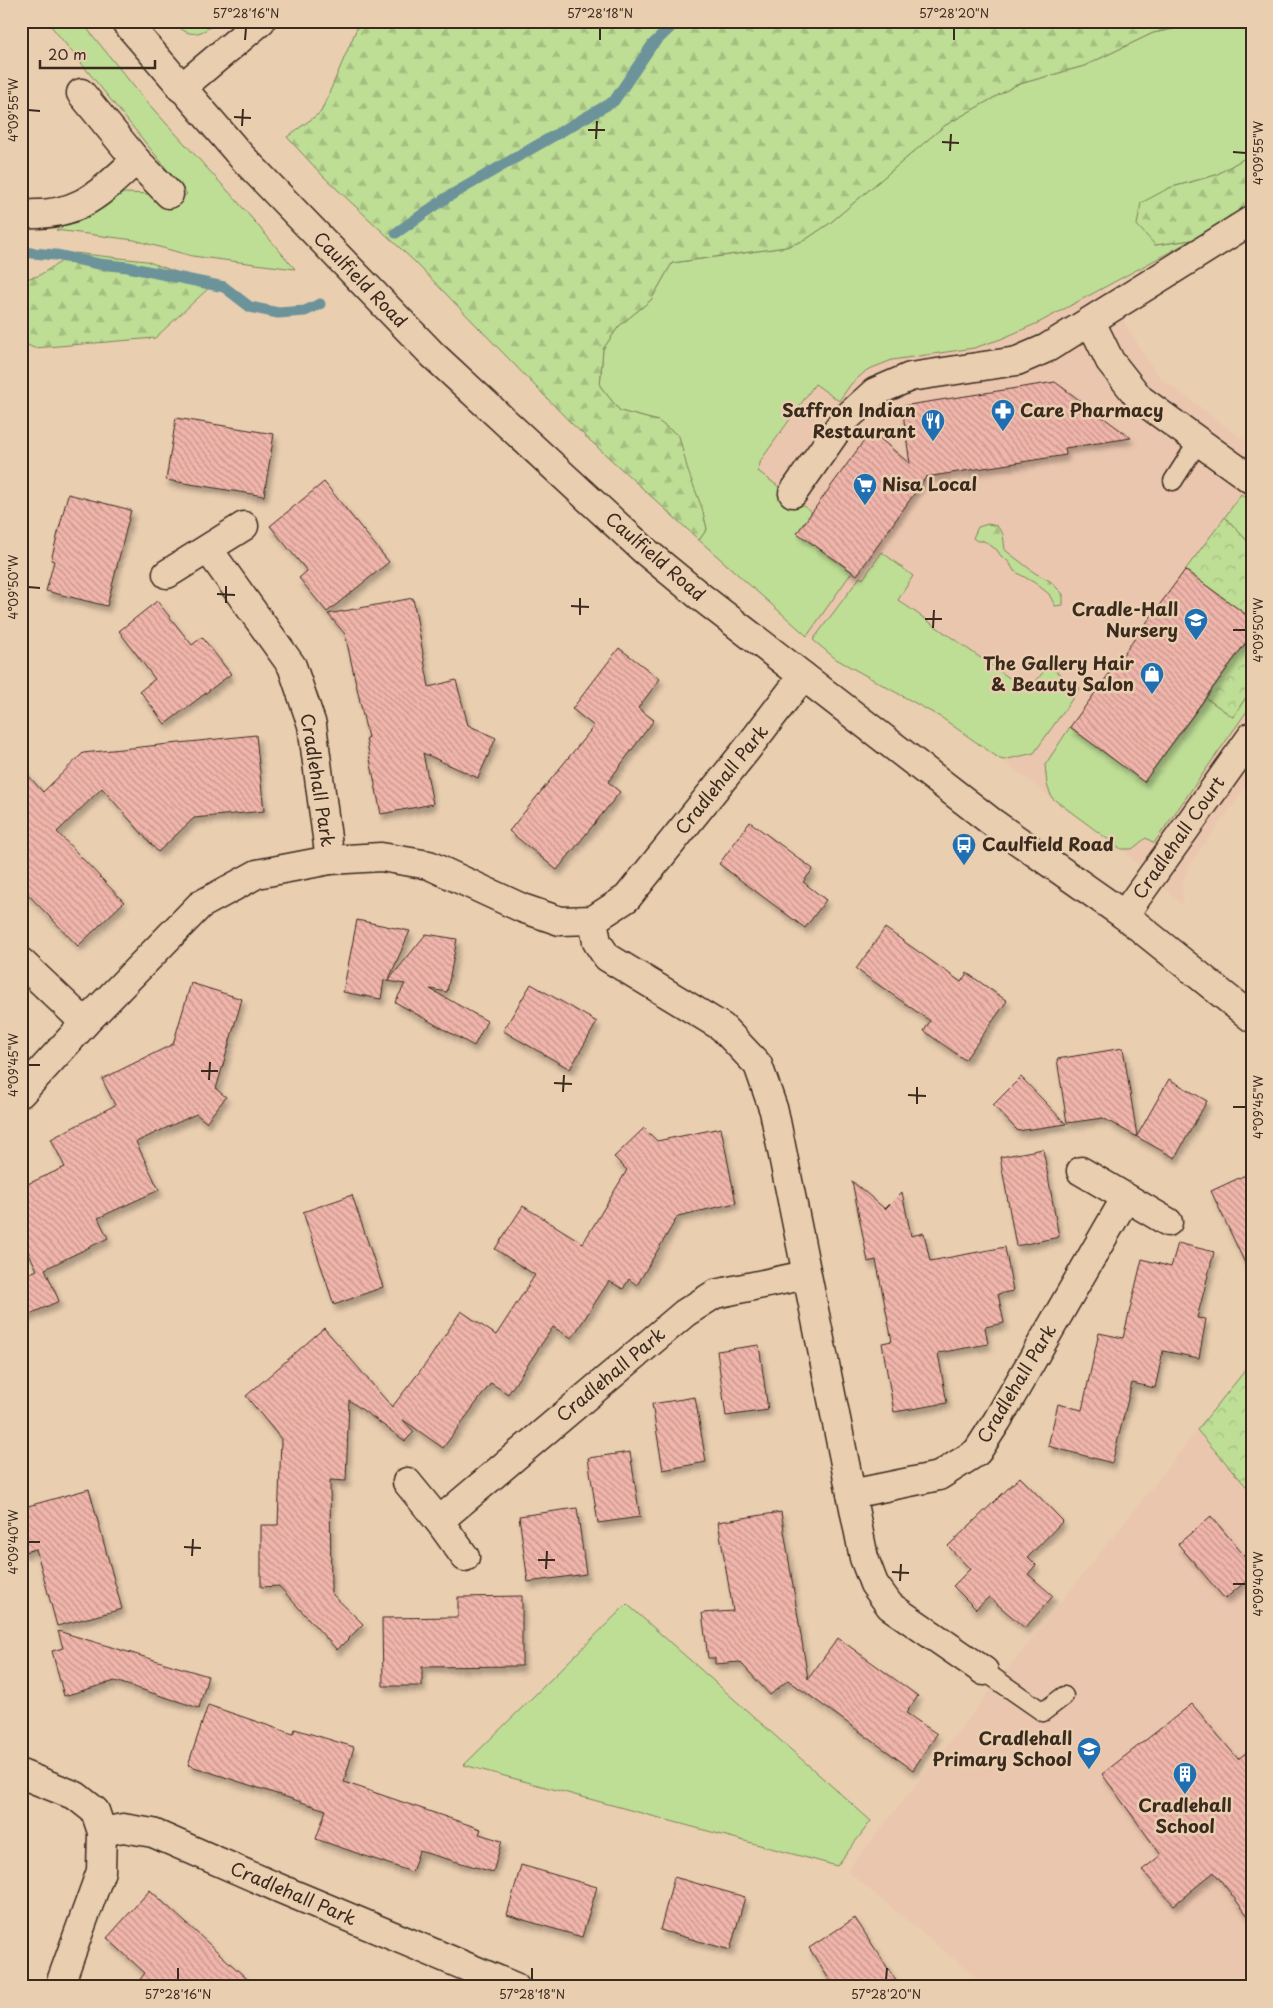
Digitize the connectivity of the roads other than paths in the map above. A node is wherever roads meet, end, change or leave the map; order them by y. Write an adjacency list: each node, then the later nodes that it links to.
1 (125, 21): 3 (street, Caulfield Road)
2 (262, 21): 3 (street)
3 (181, 88): 17 (street, Caulfield Road)
4 (81, 93): 5 (street)
5 (136, 160): 6 (street); 7 (street)
6 (169, 194)
7 (21, 214)
8 (1252, 220): 9 (street)
9 (1091, 322): 10 (street); 13 (street)
10 (1198, 442): 11 (street); 12 (lane)
11 (1252, 480)
12 (1172, 481)
13 (793, 493)
14 (244, 526): 15 (street)
15 (208, 549): 16 (street); 19 (street, Cradlehall Park)
16 (167, 574)
17 (803, 676): 20 (street, Caulfield Road); 21 (street, Cradlehall Park)
18 (1252, 736): 20 (street, Cradlehall Court)
19 (330, 860): 21 (street, Cradlehall Park); 24 (street, Cradlehall Park)
20 (1124, 915): 23 (street, Caulfield Road)
21 (593, 920): 29 (street)
22 (21, 962): 24 (street)
23 (1252, 1018)
24 (85, 1023): 25 (street, Cradlehall Park)
25 (21, 1093)
26 (1081, 1171): 27 (street)
27 (1124, 1198): 28 (street); 31 (street, Cradlehall Park)
28 (1168, 1222)
29 (806, 1275): 31 (street); 32 (street, Cradlehall Park)
30 (407, 1482): 32 (street)
31 (851, 1494): 34 (street)
32 (439, 1521): 33 (street)
33 (465, 1557)
34 (984, 1671): 35 (lane)
35 (1064, 1696)
36 (21, 1774): 37 (street)
37 (102, 1832): 38 (street, Cradlehall Park); 39 (street)
38 (478, 1979): 40 (street, Cradlehall Park)
39 (59, 1987)
40 (515, 1987)

